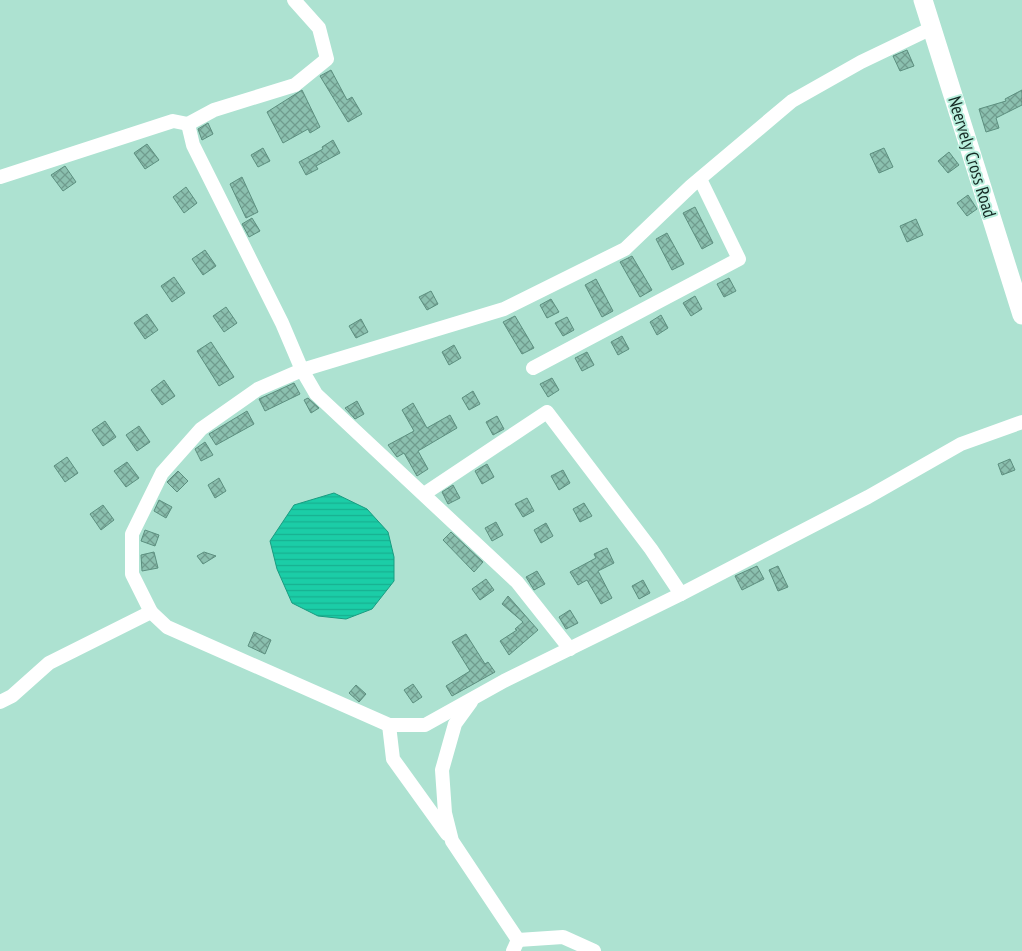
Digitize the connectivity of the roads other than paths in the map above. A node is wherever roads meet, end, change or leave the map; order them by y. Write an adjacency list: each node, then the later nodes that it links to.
1 (294, 0): 4 (street)
2 (923, 0): 3 (street, Neervely Cross Road)
3 (932, 28): 6 (street); 7 (street, Neervely Cross Road)
4 (188, 124): 5 (street); 9 (street)
5 (0, 177)
6 (700, 179): 8 (street); 9 (street)
7 (1022, 314)
8 (533, 368)
9 (302, 370): 11 (street); 13 (street)
10 (1022, 422): 12 (street)
11 (424, 494): 12 (street); 14 (street)
12 (681, 594): 14 (street)
13 (151, 612): 16 (street); 17 (street)
14 (570, 649): 15 (street)
15 (474, 698): 17 (street); 18 (street)
16 (0, 702)
17 (388, 725): 18 (street)
18 (452, 841): 19 (street)
19 (516, 945): 20 (street)
20 (594, 951)

